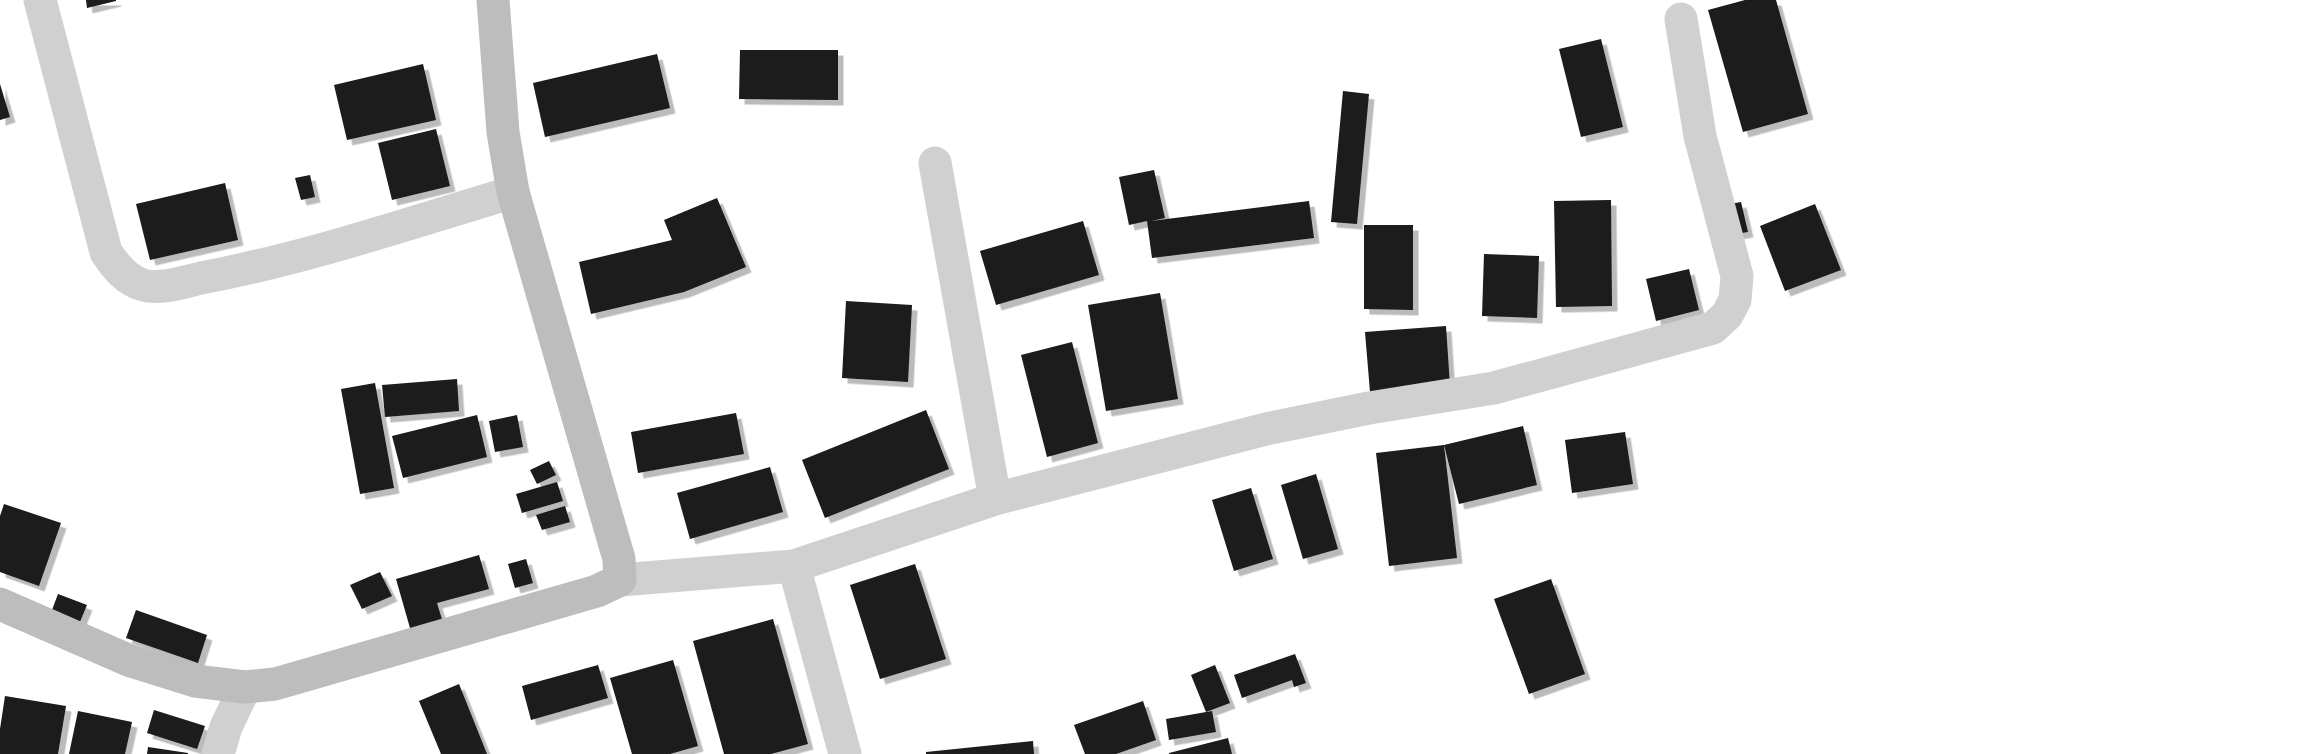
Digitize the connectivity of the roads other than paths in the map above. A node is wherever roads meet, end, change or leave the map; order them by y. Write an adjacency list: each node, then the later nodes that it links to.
1 (40, 0): 5 (street)
2 (493, 0): 5 (street)
3 (1681, 19): 6 (street)
4 (935, 163): 6 (street)
5 (513, 192): 8 (street)
6 (995, 499): 7 (street)
7 (794, 566): 8 (street); 12 (street)
8 (620, 580): 10 (street)
9 (0, 604): 10 (street)
10 (260, 686): 11 (street)
11 (218, 754)
12 (845, 754)

